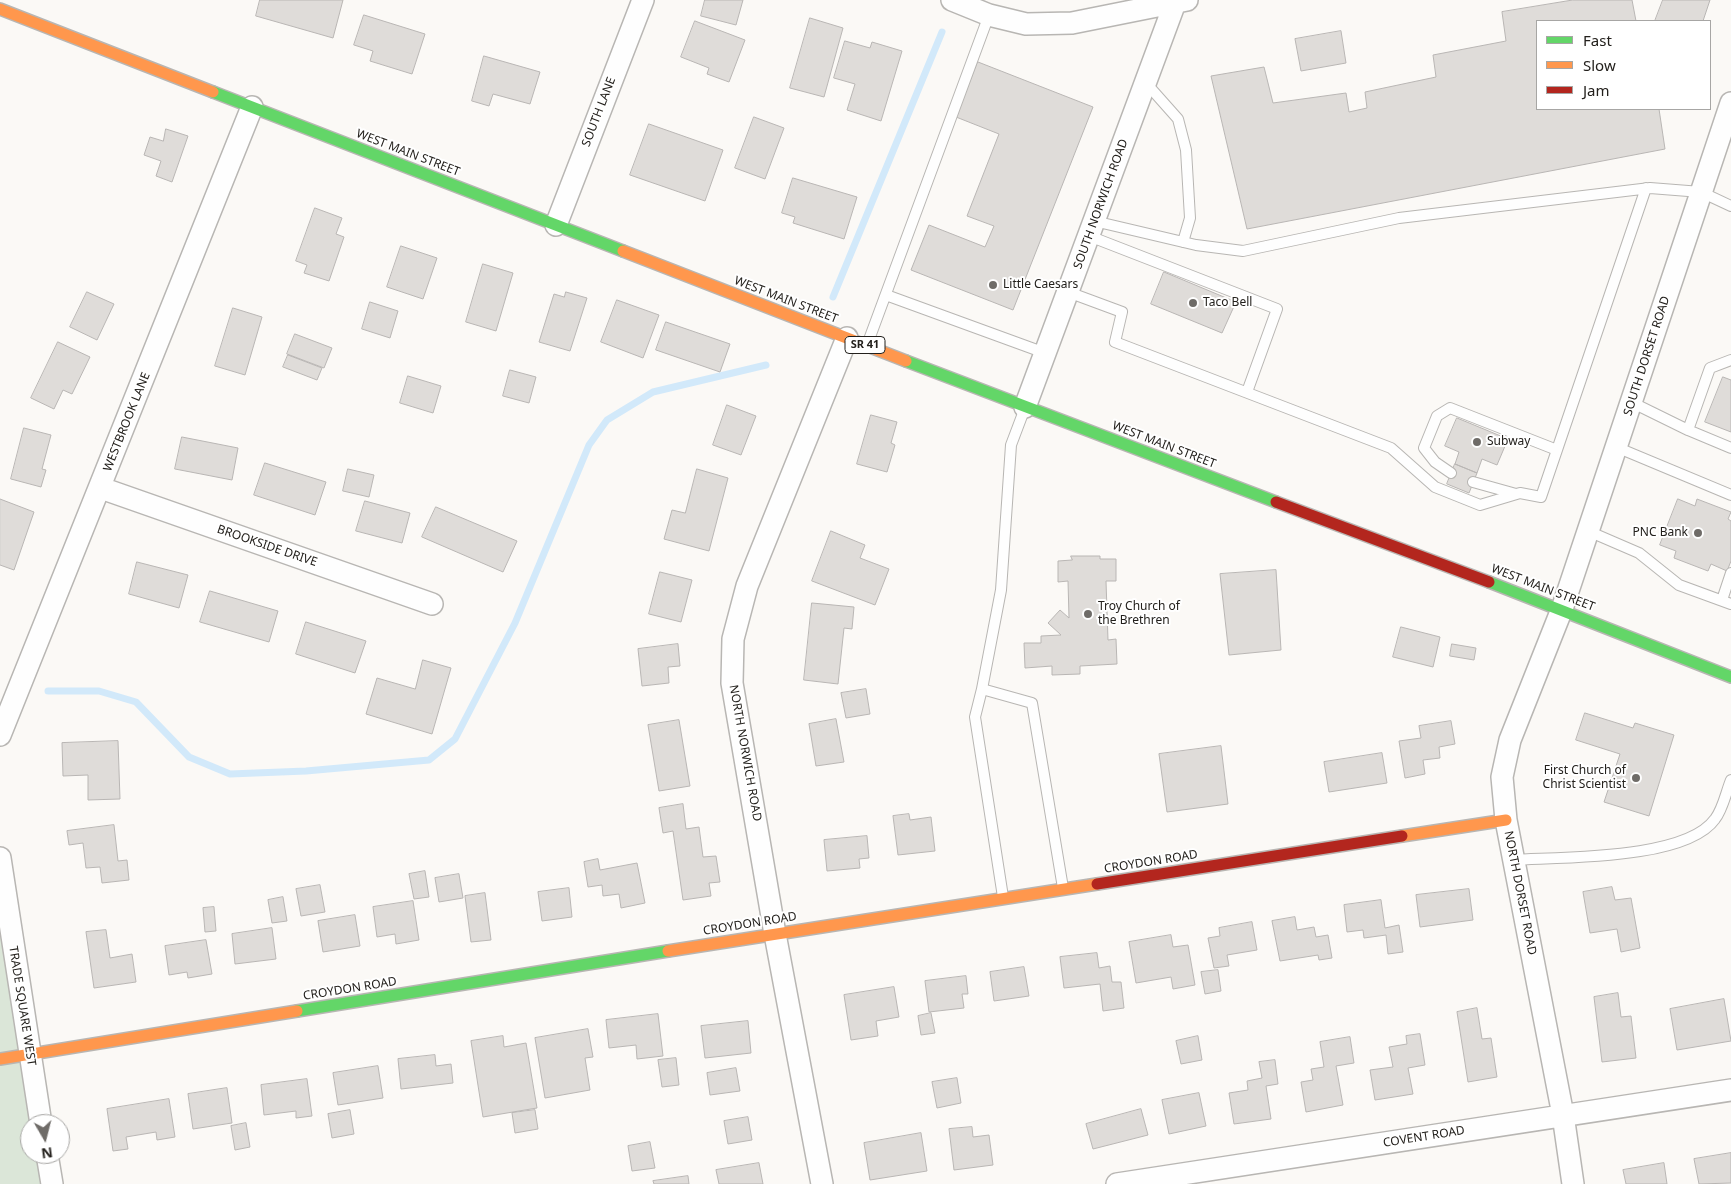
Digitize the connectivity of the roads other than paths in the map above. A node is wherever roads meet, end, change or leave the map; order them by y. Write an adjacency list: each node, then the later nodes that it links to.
1 (643, 0): 12 (street, SOUTH LANE)
2 (952, 0): 5 (street)
3 (1181, 1): 5 (street); 6 (street, SOUTH NORWICH ROAD)
4 (0, 9): 8 (main road, WEST MAIN STREET / SR 41)
5 (989, 15): 16 (lane)
6 (1146, 83): 13 (street, SOUTH NORWICH ROAD); 14 (lane)
7 (1731, 103): 10 (street, SOUTH DORSET ROAD)
8 (252, 107): 12 (main road, WEST MAIN STREET / SR 41); 30 (street, WESTBROOK LANE)
9 (1646, 188): 10 (lane); 14 (lane); 27 (lane)
10 (1701, 192): 11 (lane); 22 (street, SOUTH DORSET ROAD)
11 (1731, 206)
12 (556, 225): 17 (main road, WEST MAIN STREET / SR 41)
13 (1092, 228): 14 (lane); 15 (street, SOUTH NORWICH ROAD); 21 (lane)
14 (1183, 242)
15 (1068, 292): 19 (street, SOUTH NORWICH ROAD); 21 (lane)
16 (886, 295): 18 (lane); 19 (lane)
17 (847, 338): 18 (main road, WEST MAIN STREET / SR 41); 47 (street, NORTH NORWICH ROAD)
18 (867, 346): 23 (main road, WEST MAIN STREET / SR 41)
19 (1045, 354): 23 (street, SOUTH NORWICH ROAD)
20 (1731, 360): 24 (lane)
21 (1247, 392): 31 (lane)
22 (1631, 402): 24 (lane); 25 (street, SOUTH DORSET ROAD)
23 (1025, 407): 37 (main road, WEST MAIN STREET / SR 41); 39 (lane)
24 (1688, 430): 26 (lane)
25 (1616, 447): 32 (lane); 33 (street, SOUTH DORSET ROAD)
26 (1731, 448)
27 (1557, 450): 28 (lane); 31 (lane)
28 (1451, 473)
29 (1473, 482): 31 (lane)
30 (101, 488): 36 (street, BROOKSIDE DRIVE); 40 (street, WESTBROOK LANE)
31 (1516, 494)
32 (1731, 495)
33 (1588, 531): 35 (lane); 37 (street, SOUTH DORSET ROAD)
34 (1731, 573): 35 (lane)
35 (1726, 602)
36 (432, 604)
37 (1562, 610): 38 (main road, WEST MAIN STREET / SR 41); 42 (street, NORTH DORSET ROAD)
38 (1731, 677)
39 (982, 690): 45 (lane); 46 (lane)
40 (0, 735)
41 (1731, 780): 44 (lane)
42 (1506, 820): 44 (street, NORTH DORSET ROAD); 45 (main road, CROYDON ROAD)
43 (0, 858): 48 (street, TRADE SQUARE WEST)
44 (1513, 860): 52 (street, NORTH DORSET ROAD)
45 (1064, 889): 46 (main road, CROYDON ROAD)
46 (1003, 898): 47 (main road, CROYDON ROAD)
47 (775, 934): 48 (main road, CROYDON ROAD); 55 (street, NORTH NORWICH ROAD)
48 (29, 1055): 49 (main road, CROYDON ROAD); 51 (street, TRADE SQUARE WEST)
49 (0, 1059)
50 (1731, 1090): 52 (street, COVENT ROAD)
51 (39, 1114)
52 (1563, 1115): 56 (street, COVENT ROAD); 57 (street, NORTH DORSET ROAD)
53 (49, 1164): 54 (street)
54 (52, 1184)
55 (822, 1184)
56 (1117, 1184)
57 (1574, 1184)

